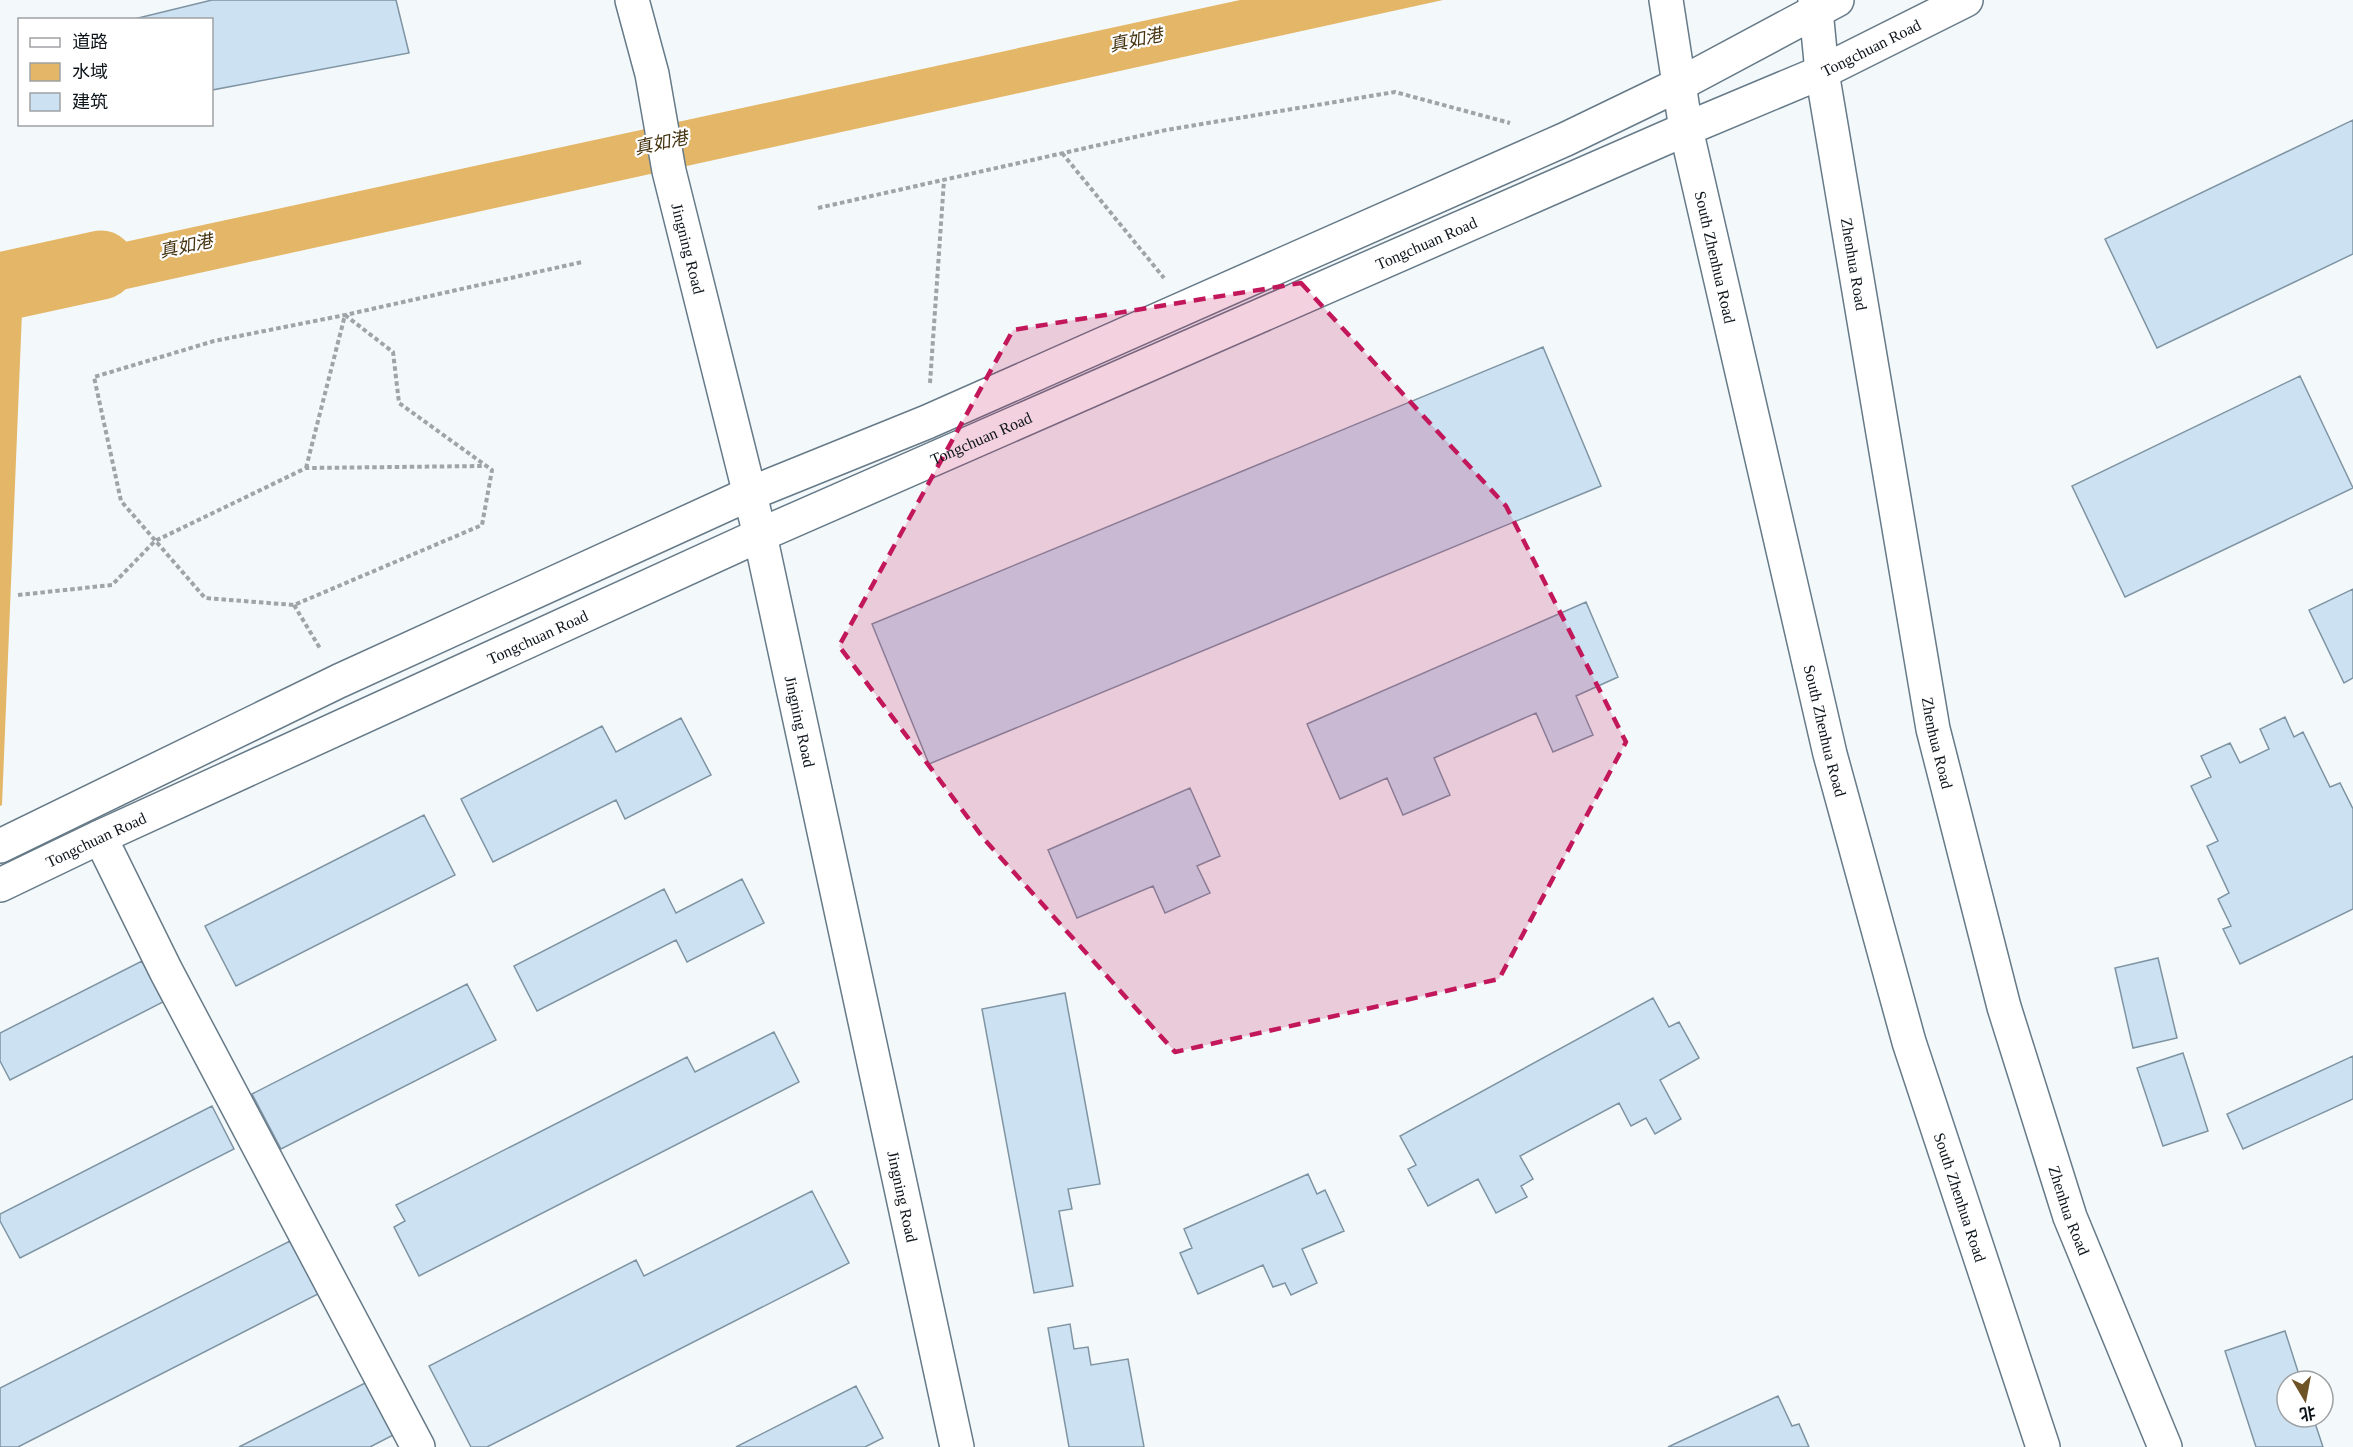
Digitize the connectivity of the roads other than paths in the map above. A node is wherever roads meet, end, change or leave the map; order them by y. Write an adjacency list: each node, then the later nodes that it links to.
1 (632, 0): 8 (main road, Jingning Road)
2 (1666, 0): 6 (main road, South Zhenhua Road)
3 (1966, 0): 5 (main road, Tongchuan Road)
4 (1822, 3): 5 (main road, Zhenhua Road); 6 (main road)
5 (1822, 72): 7 (main road, Tongchuan Road); 16 (main road, Zhenhua Road)
6 (1680, 84): 7 (main road, South Zhenhua Road); 8 (main road)
7 (1686, 129): 9 (main road, Tongchuan Road); 15 (main road, South Zhenhua Road)
8 (749, 494): 9 (main road, Jingning Road); 11 (main road)
9 (760, 535): 10 (main road, Tongchuan Road); 14 (main road, Jingning Road)
10 (100, 837): 12 (main road, Tongchuan Road); 13 (main road)
11 (0, 846)
12 (0, 885)
13 (418, 1447)
14 (957, 1447)
15 (2043, 1447)
16 (2165, 1447)

